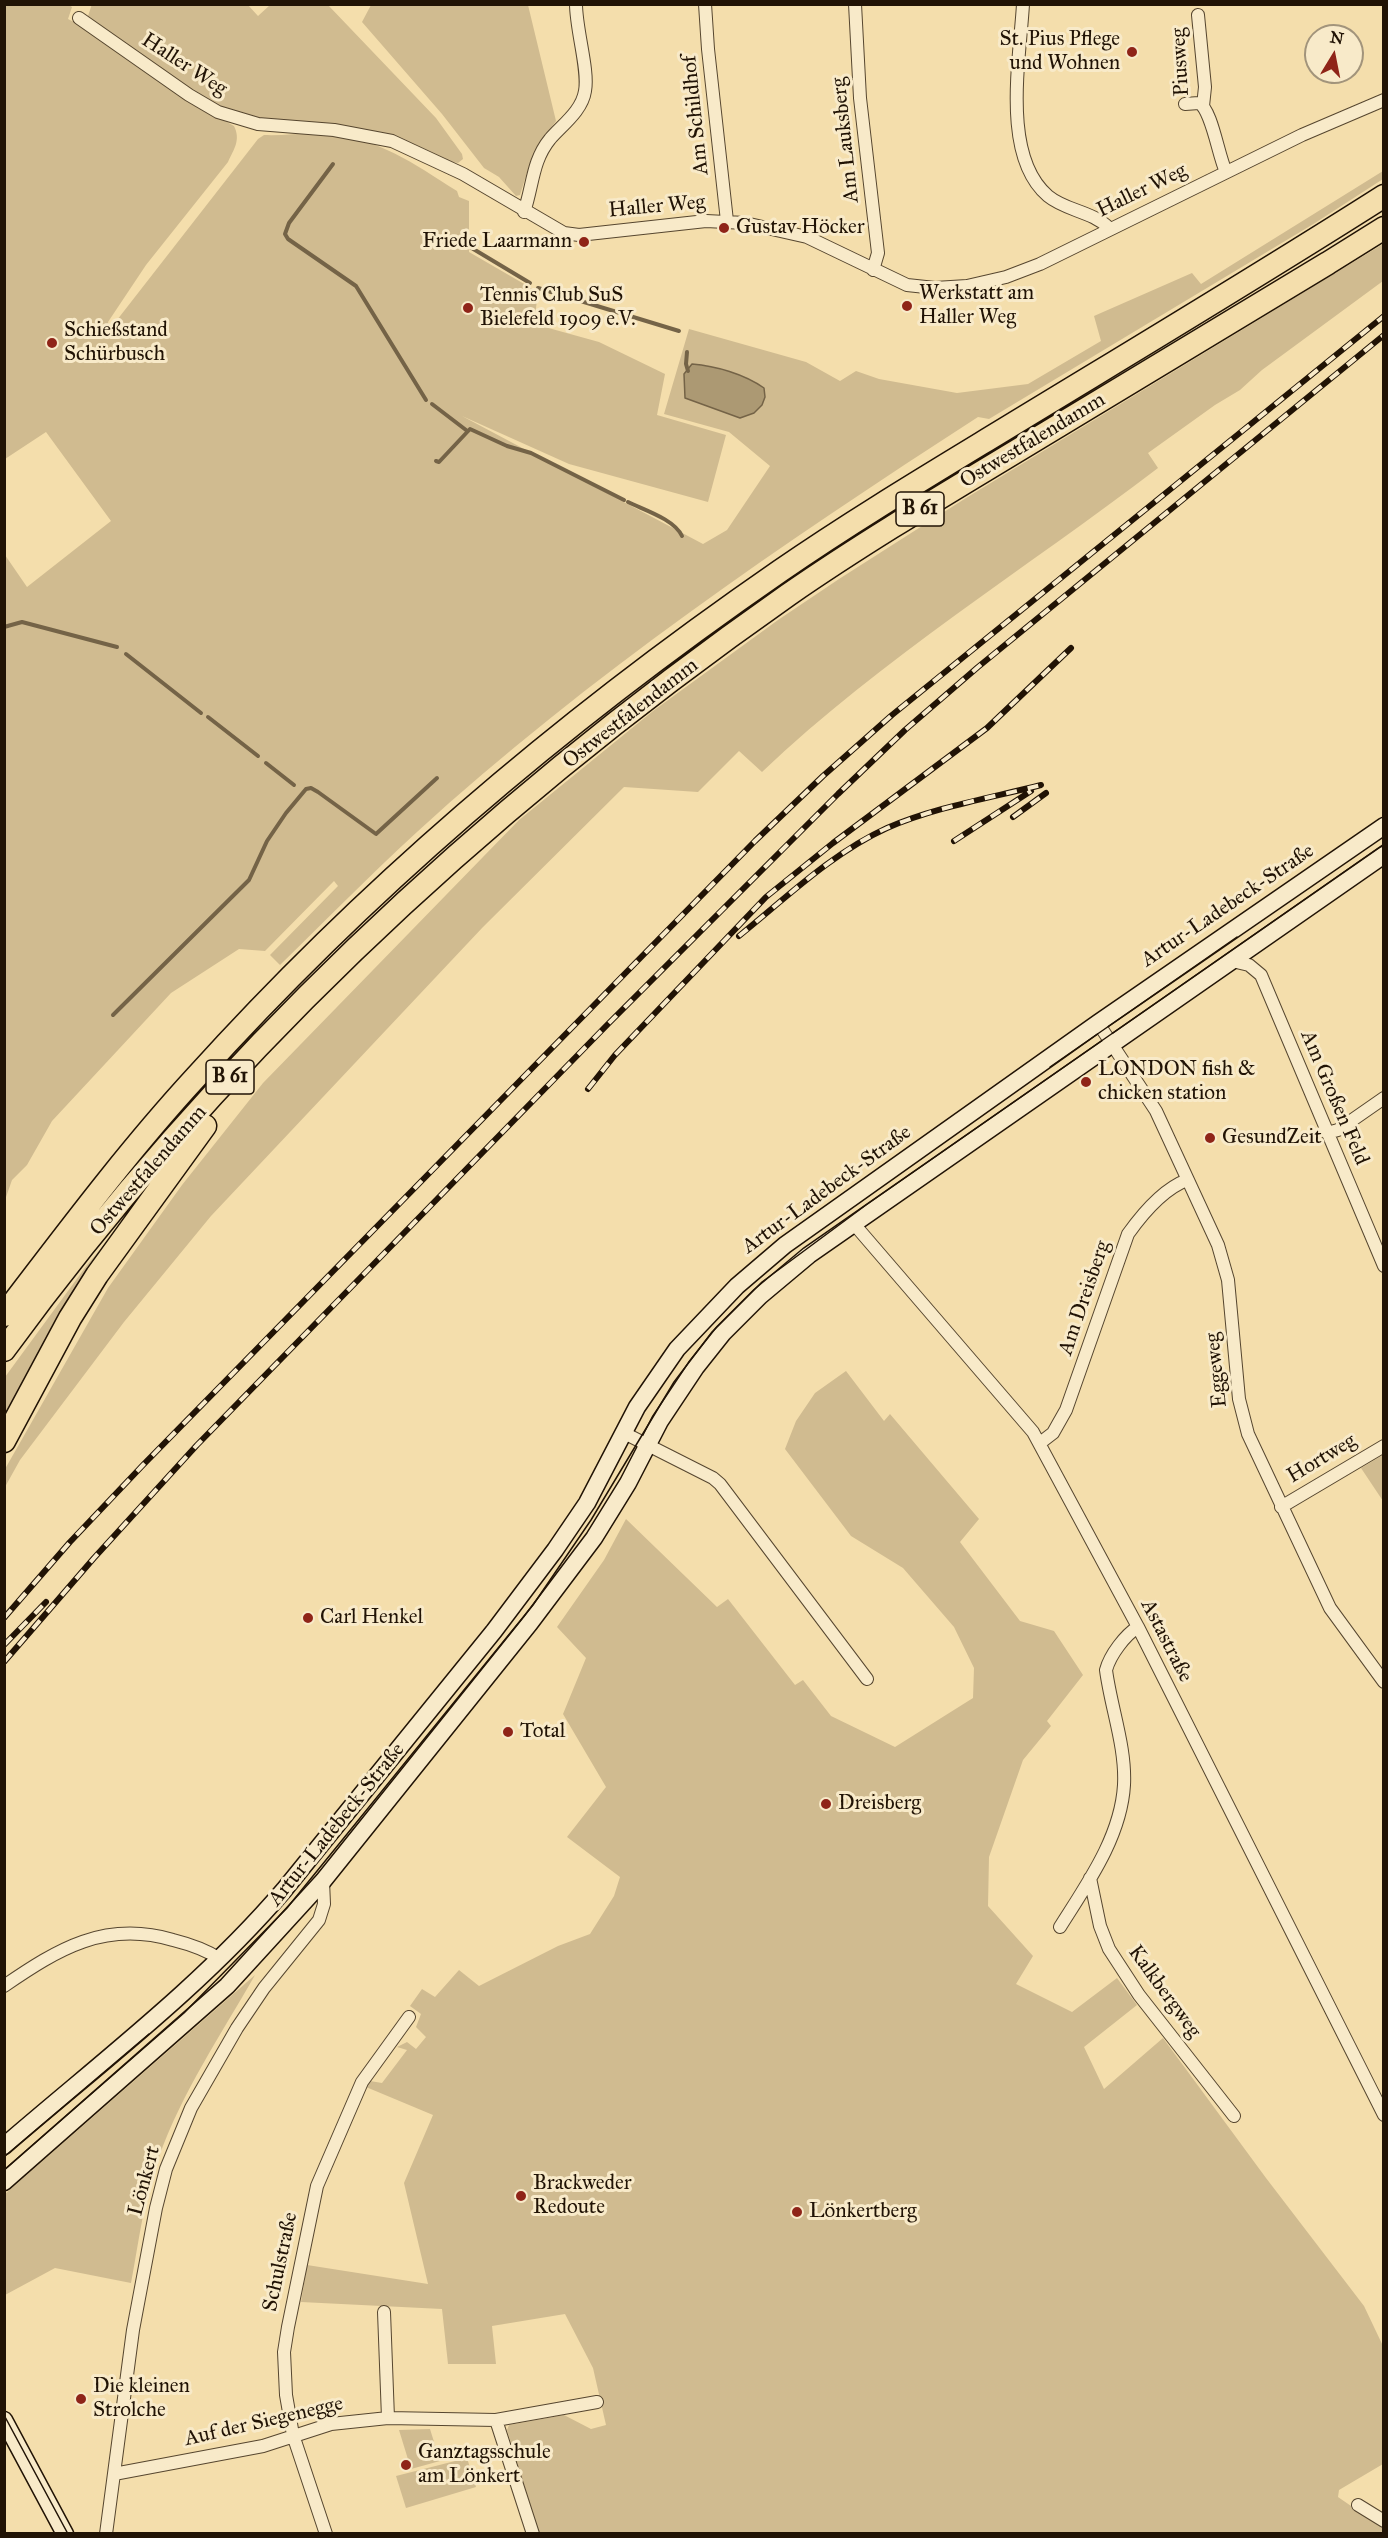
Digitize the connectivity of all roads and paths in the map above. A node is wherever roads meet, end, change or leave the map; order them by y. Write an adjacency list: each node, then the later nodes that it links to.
1 (576, 4): 12 (street)
2 (705, 4): 13 (street, Am Schildhof)
3 (855, 4): 16 (street, Am Lauksberg)
4 (1023, 4): 14 (street)
5 (1198, 15): 9 (street, Piusweg)
6 (79, 18): 12 (street, Haller Weg)
7 (1383, 100): 10 (street, Haller Weg)
8 (1185, 104): 9 (street, Piusweg)
9 (1203, 106): 10 (street, Piusweg)
10 (1226, 172): 14 (street, Haller Weg)
11 (1383, 196): 25 (highway, Ostwestfalendamm / B 61)
12 (524, 212): 13 (street, Haller Weg)
13 (727, 221): 16 (street, Haller Weg)
14 (1109, 228): 16 (street, Haller Weg)
15 (1383, 228): 18 (highway, Ostwestfalendamm / B 61)
16 (873, 270)
17 (1383, 826): 21 (street, Artur-Ladebeck-Straße)
18 (484, 831): 31 (highway, Ostwestfalendamm / B 61); 33 (highway, B 61)
19 (1383, 855): 20 (street, Artur-Ladebeck-Straße)
20 (1232, 961): 22 (street, Artur-Ladebeck-Straße); 24 (street, Am Großen Feld)
21 (1098, 1023): 22 (street); 32 (street, Artur-Ladebeck-Straße)
22 (1112, 1044): 26 (street, Eggeweg); 27 (street, Artur-Ladebeck-Straße)
23 (1383, 1098): 24 (street)
24 (1327, 1133): 28 (street, Am Großen Feld)
25 (120, 1164): 29 (highway); 30 (highway, Ostwestfalendamm / B 61)
26 (1187, 1180): 34 (street, Am Dreisberg); 37 (street, Eggeweg)
27 (854, 1224): 34 (street, Astastraße); 35 (street, Artur-Ladebeck-Straße)
28 (1383, 1266)
29 (4, 1292)
30 (4, 1315)
31 (4, 1350)
32 (624, 1433): 35 (street); 44 (street, Artur-Ladebeck-Straße)
33 (4, 1441)
34 (1040, 1443): 38 (street, Astastraße)
35 (647, 1446): 39 (street); 42 (street, Artur-Ladebeck-Straße)
36 (1383, 1446): 37 (street, Hortweg)
37 (1281, 1507): 40 (street, Eggeweg)
38 (1138, 1627): 41 (street); 47 (street, Astastraße)
39 (867, 1679)
40 (1383, 1682)
41 (1090, 1878): 43 (street); 48 (street, Kalkbergweg)
42 (323, 1881): 50 (street, Artur-Ladebeck-Straße); 57 (street, Lönkert)
43 (1060, 1927)
44 (220, 1959): 45 (street); 49 (street, Artur-Ladebeck-Straße)
45 (4, 1986)
46 (409, 2017): 56 (street, Schulstraße)
47 (1383, 2115)
48 (1234, 2116)
49 (4, 2146)
50 (4, 2182)
51 (384, 2312): 53 (street)
52 (597, 2402): 55 (street, Auf der Siegenegge)
53 (388, 2418): 55 (street, Auf der Siegenegge); 56 (street, Auf der Siegenegge)
54 (4, 2420): 60 (street)
55 (496, 2420): 63 (street)
56 (293, 2436): 57 (street, Auf der Siegenegge); 62 (street, Schulstraße)
57 (114, 2474): 61 (street, Lönkert)
58 (1358, 2505): 59 (street)
59 (1383, 2521)
60 (64, 2534)
61 (106, 2534)
62 (326, 2534)
63 (533, 2534)

